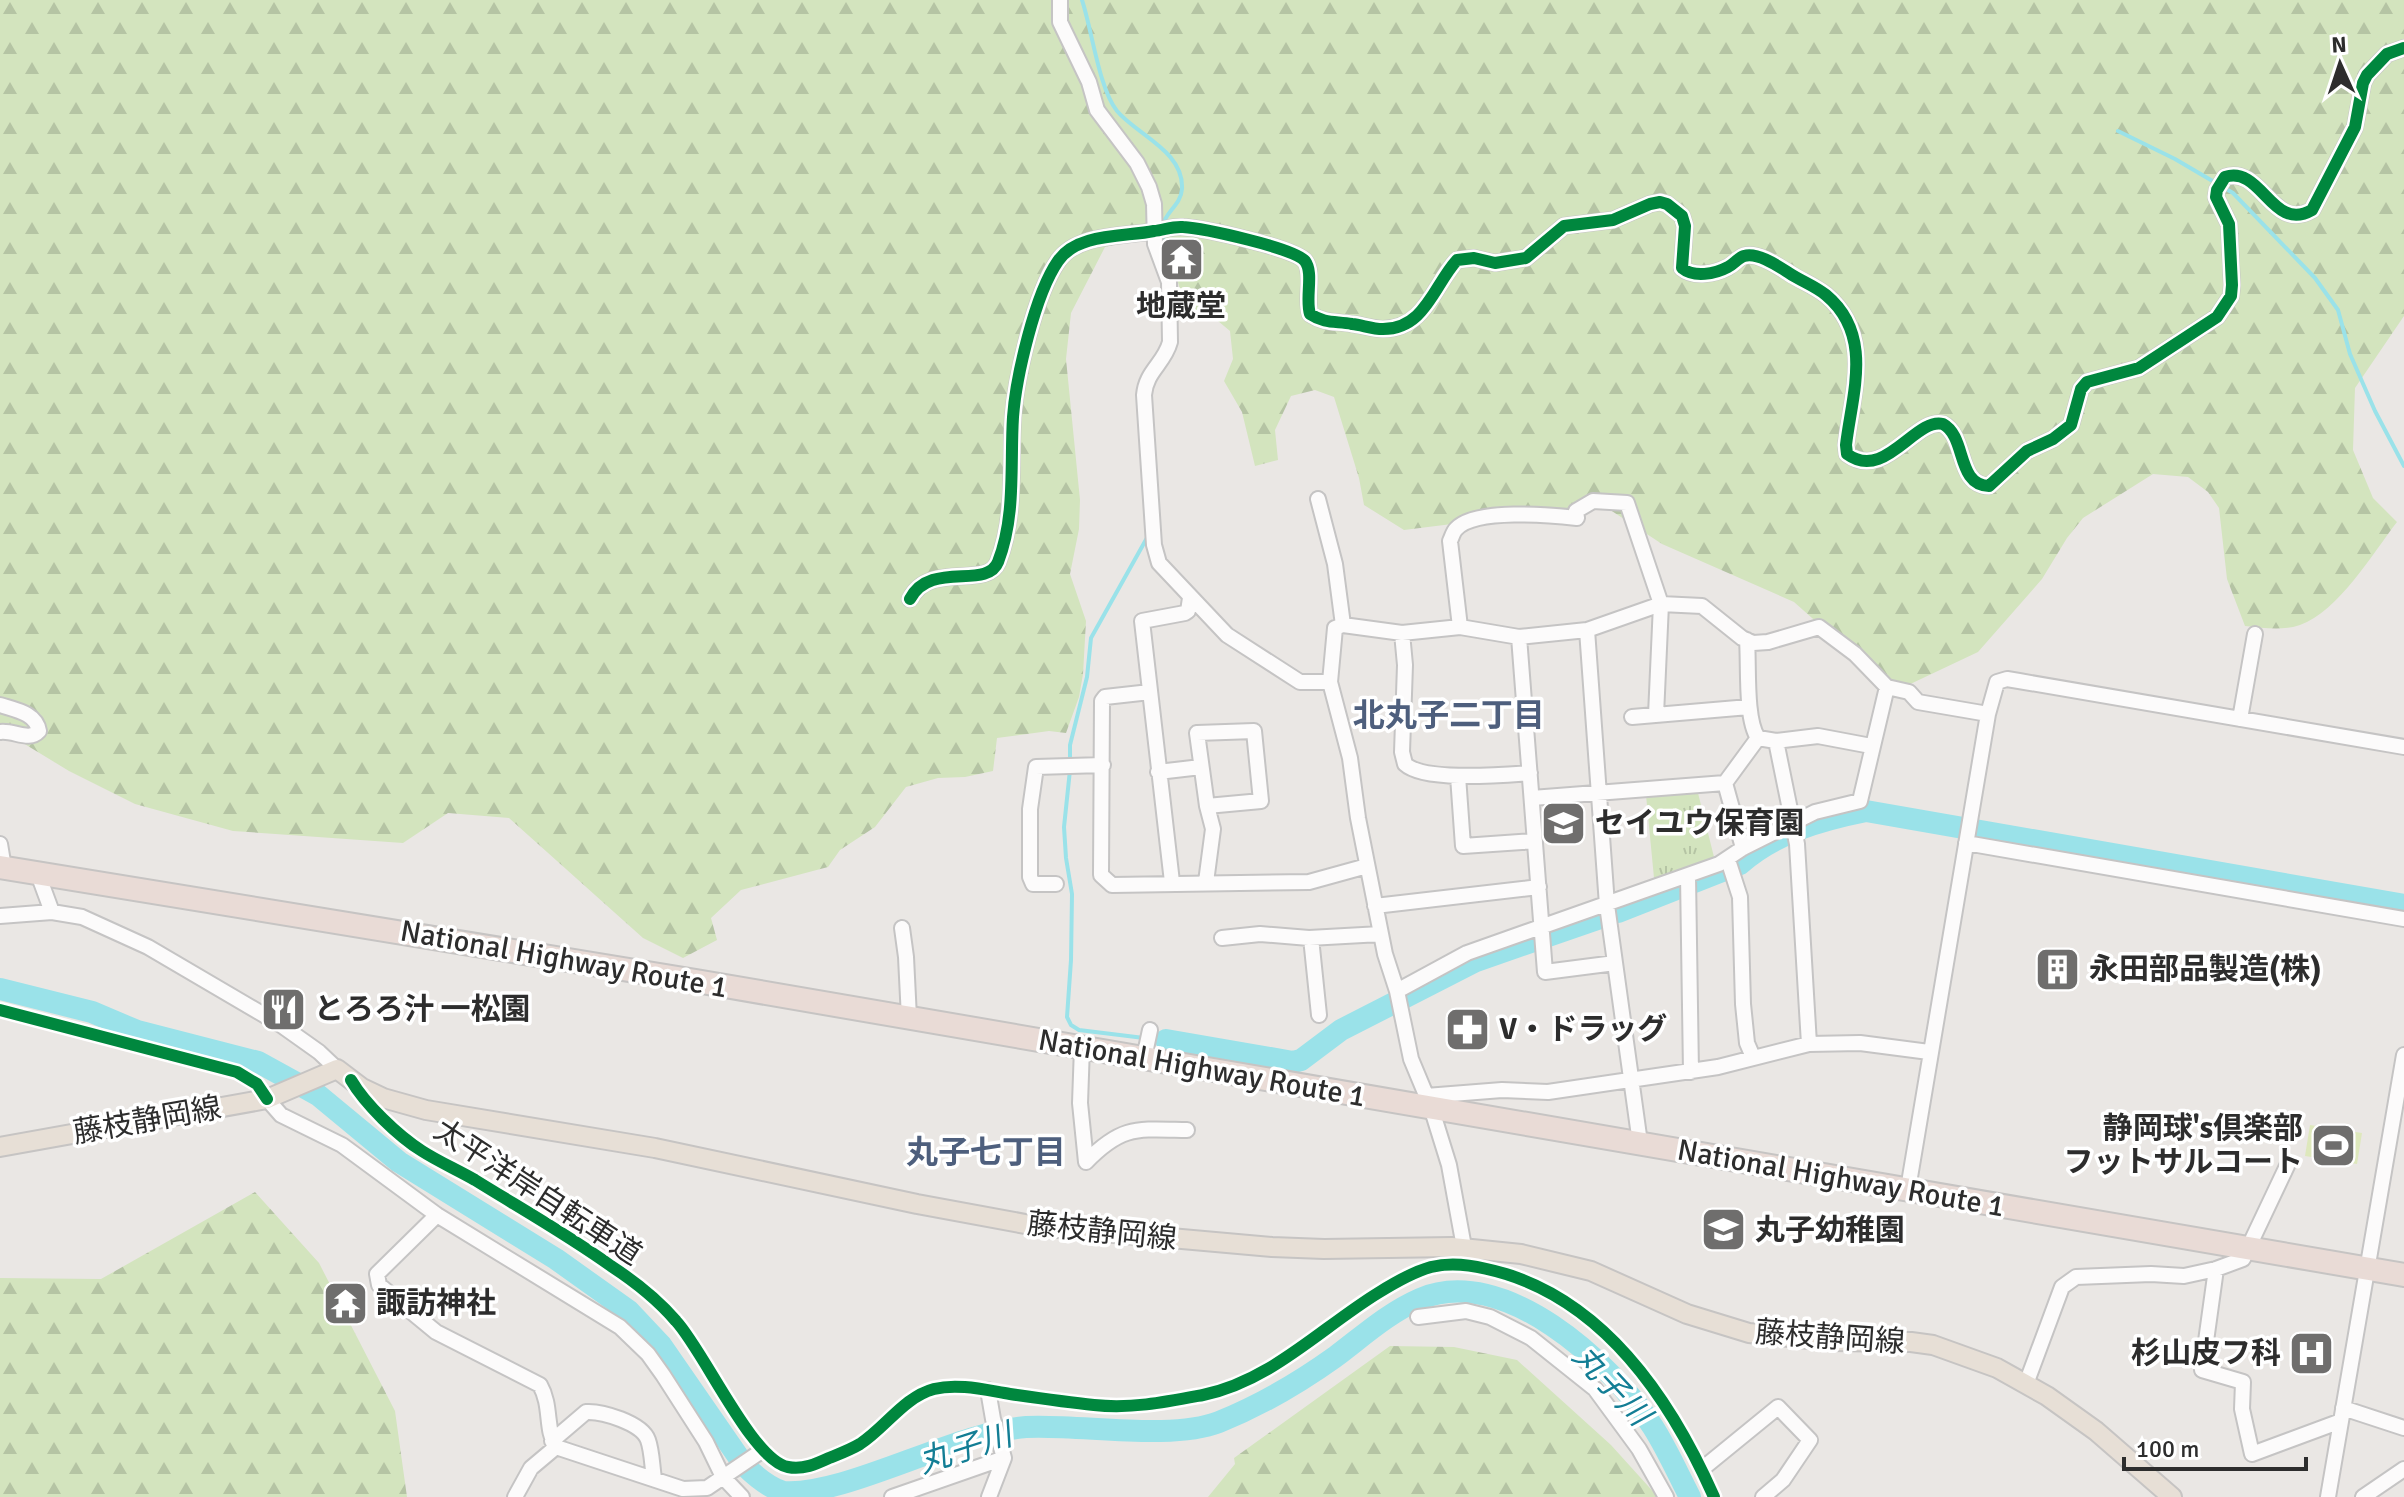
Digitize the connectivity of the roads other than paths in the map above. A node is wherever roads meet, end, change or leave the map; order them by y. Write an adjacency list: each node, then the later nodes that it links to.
1 (1060, 0): 3 (street)
2 (2404, 48): 3 (street)
3 (1154, 231): 5 (street); 6 (street)
4 (1318, 499): 8 (street)
5 (1190, 598): 15 (street); 17 (street)
6 (910, 599)
7 (1661, 604): 9 (street); 10 (street); 14 (street); 21 (street)
8 (1343, 625): 11 (street); 15 (street)
9 (1460, 627): 11 (street); 13 (street)
10 (1587, 630): 13 (street); 35 (street)
11 (1402, 633): 33 (street)
12 (2255, 634): 23 (street)
13 (1519, 637): 32 (street)
14 (1747, 640): 16 (street); 19 (street)
15 (1330, 682): 44 (street)
16 (1887, 687): 20 (street); 27 (street)
17 (1150, 692): 29 (street); 31 (street)
18 (0, 705): 24 (street)
19 (1749, 707): 21 (street); 25 (street)
20 (1988, 714): 23 (street); 39 (street)
21 (1656, 715): 22 (street)
22 (1632, 717)
23 (2240, 719): 28 (street)
24 (0, 732)
25 (1758, 738): 26 (street); 34 (street)
26 (1776, 741): 27 (street); 38 (street)
27 (1871, 746): 38 (street)
28 (2404, 747)
29 (1103, 765): 48 (street); 50 (street)
30 (1201, 767): 31 (street); 37 (street); 37 (street)
31 (1158, 772): 48 (street)
32 (1530, 773): 33 (street); 36 (street)
33 (1458, 776): 40 (street)
34 (1725, 783): 35 (street); 42 (street)
35 (1598, 793): 36 (street); 52 (street)
36 (1532, 798): 40 (street)
37 (1207, 806): 49 (street)
38 (1794, 830): 42 (street); 66 (street)
39 (1968, 832): 56 (street); 68 (street)
40 (1535, 841): 51 (street)
41 (0, 844): 45 (street)
42 (1743, 848): 43 (street)
43 (1728, 860): 47 (street); 70 (street)
44 (1367, 866): 49 (street); 53 (street)
45 (2, 867): 46 (highway, National Highway Route 1)
46 (38, 874): 54 (street); 65 (highway, National Highway Route 1)
47 (1688, 876): 52 (street); 71 (street)
48 (1172, 882): 49 (street)
49 (1206, 882)
50 (1056, 884)
51 (1539, 887): 53 (street); 59 (street)
52 (1607, 905): 59 (street); 62 (street)
53 (1375, 906): 58 (street)
54 (52, 912): 55 (street); 72 (street)
55 (0, 916)
56 (2404, 919)
57 (902, 928): 65 (street)
58 (1381, 934): 61 (street); 63 (street)
59 (1543, 934): 62 (street); 63 (street)
60 (1222, 938): 61 (street)
61 (1311, 938): 64 (street)
62 (1615, 963): 73 (street)
63 (1398, 997): 75 (street)
64 (1319, 1015)
65 (909, 1018): 67 (highway, National Highway Route 1)
66 (1809, 1044): 68 (street); 70 (street)
67 (1082, 1047): 75 (highway, National Highway Route 1); 76 (street)
68 (1929, 1052): 80 (street)
69 (2404, 1055): 85 (street)
70 (1753, 1057): 71 (street)
71 (1691, 1072): 73 (street)
72 (328, 1073): 74 (main road, 藤枝静岡線); 82 (main road, 藤枝静岡線)
73 (1631, 1079): 75 (street); 77 (street)
74 (273, 1097): 78 (main road, 藤枝静岡線); 81 (street)
75 (1428, 1101): 77 (highway, National Highway Route 1); 82 (street)
76 (1187, 1130)
77 (1640, 1143): 80 (highway, National Highway Route 1)
78 (0, 1147)
79 (2287, 1166): 83 (street)
80 (1908, 1189): 83 (highway, National Highway Route 1)
81 (437, 1215): 92 (street); 97 (street)
82 (1464, 1247): 88 (main road, 藤枝静岡線)
83 (2249, 1248): 84 (street); 85 (highway, National Highway Route 1)
84 (2216, 1269): 88 (street); 90 (street)
85 (2368, 1269): 86 (highway, National Highway Route 1); 90 (street)
86 (2404, 1275)
87 (1418, 1317): 104 (street)
88 (2026, 1384): 106 (main road, 藤枝静岡線)
89 (988, 1390): 94 (street)
90 (2342, 1414): 91 (street); 107 (street)
91 (2404, 1428)
92 (554, 1444): 98 (street); 98 (street); 100 (street)
93 (760, 1452): 97 (street)
94 (1004, 1457): 102 (street); 103 (street)
95 (1702, 1469): 105 (street)
96 (2404, 1469): 108 (street)
97 (725, 1476): 99 (street); 101 (street)
98 (654, 1478): 99 (street)
99 (697, 1493)
100 (515, 1497)
101 (742, 1497)
102 (892, 1497)
103 (988, 1497)
104 (1666, 1497)
105 (1763, 1497)
106 (2172, 1497)
107 (2328, 1497)
108 (2363, 1497)

